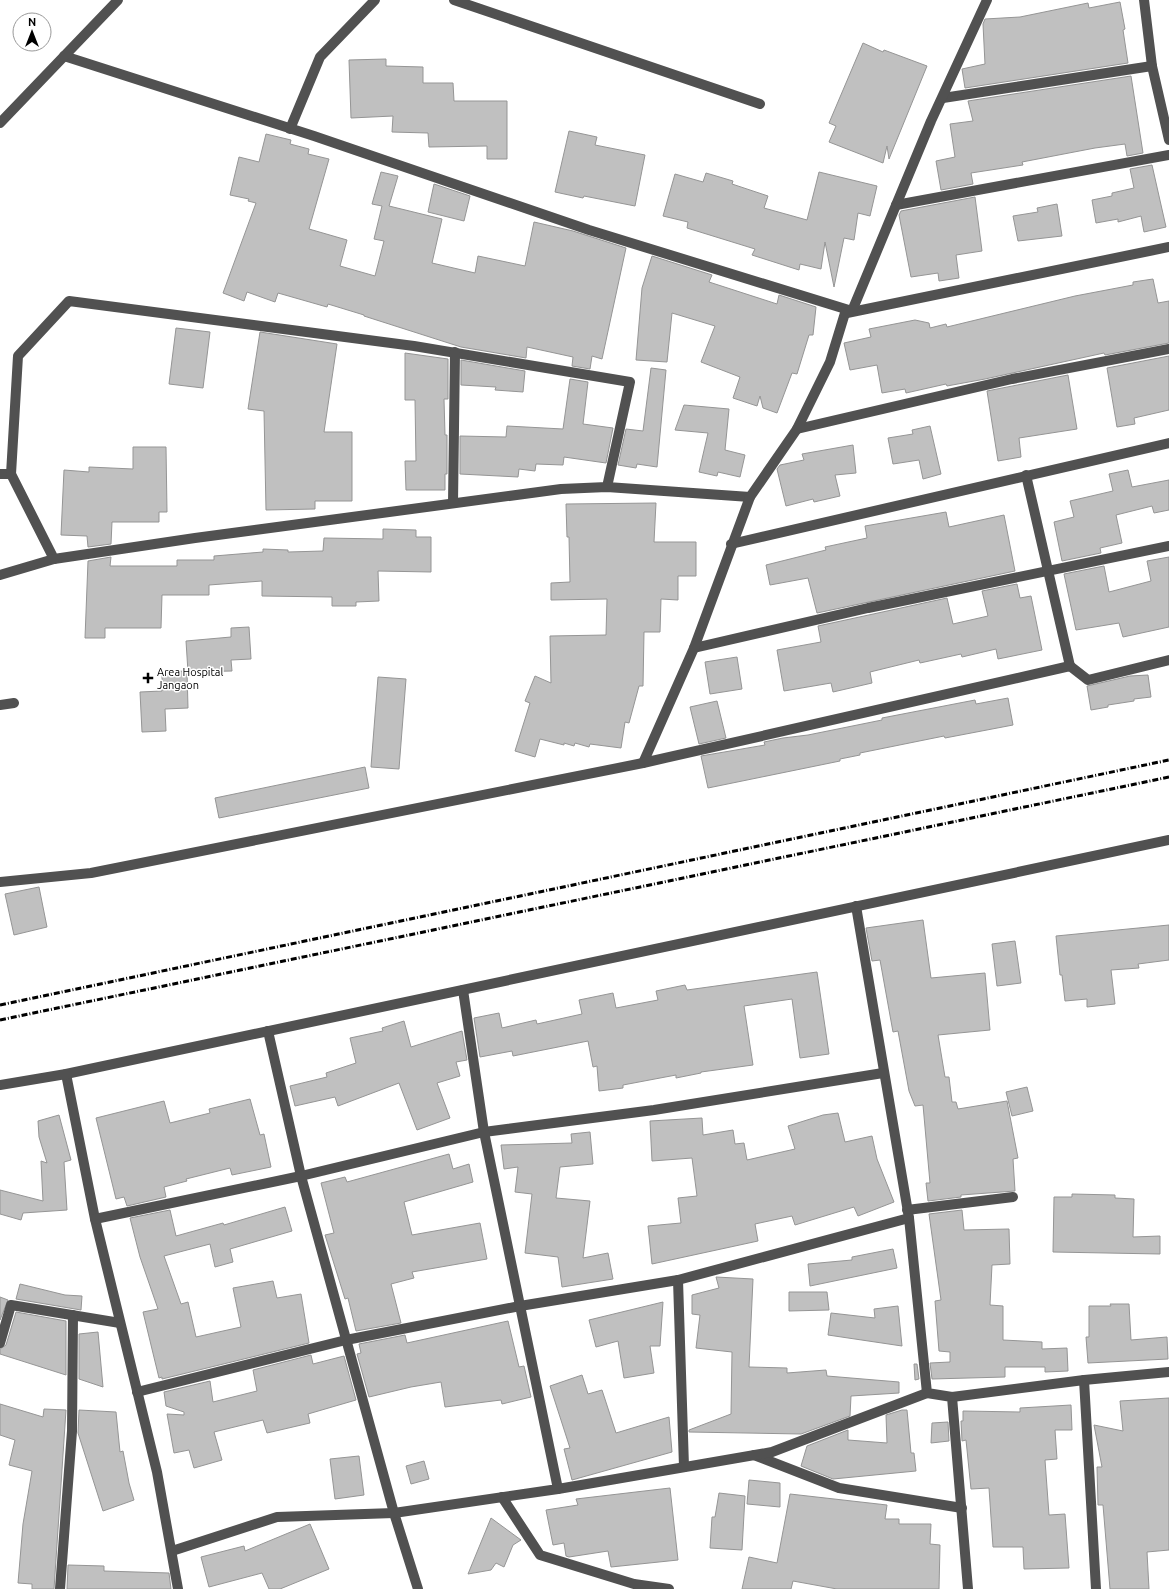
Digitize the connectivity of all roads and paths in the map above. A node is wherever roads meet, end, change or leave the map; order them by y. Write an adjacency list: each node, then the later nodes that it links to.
1 (118, 0): 6 (street)
2 (375, 0): 11 (street)
3 (454, 0): 9 (street)
4 (987, 0): 8 (street)
5 (1144, 0): 7 (street)
6 (64, 56): 10 (street); 11 (street)
7 (1152, 66): 8 (street); 12 (street)
8 (943, 98): 14 (street)
9 (760, 104)
10 (0, 123)
11 (290, 129): 16 (street)
12 (1169, 140)
13 (1169, 155): 14 (street)
14 (896, 205): 16 (street)
15 (1169, 247): 16 (street)
16 (848, 312): 19 (street)
17 (1169, 349): 19 (street)
18 (455, 352): 22 (street); 24 (street); 26 (street)
19 (797, 429): 25 (street)
20 (1169, 443): 23 (street)
21 (0, 474): 22 (street)
22 (11, 474): 29 (street)
23 (1026, 475): 27 (street); 30 (street)
24 (607, 487): 25 (street); 26 (street)
25 (750, 497): 27 (street)
26 (453, 503): 29 (street)
27 (731, 544): 32 (street)
28 (1169, 546): 30 (street)
29 (54, 559): 31 (street)
30 (1048, 572): 32 (street); 34 (street)
31 (0, 575)
32 (694, 648): 37 (street)
33 (1169, 660): 34 (street)
34 (1070, 666): 37 (street)
35 (14, 703): 36 (street)
36 (0, 705)
37 (643, 763): 39 (street)
38 (1169, 840): 40 (street)
39 (0, 882)
40 (856, 906): 41 (street); 43 (street)
41 (463, 990): 42 (street); 46 (street)
42 (268, 1031): 44 (street); 47 (street)
43 (883, 1073): 46 (street); 49 (street)
44 (66, 1074): 45 (street); 50 (street)
45 (0, 1085)
46 (484, 1132): 47 (street); 52 (street)
47 (301, 1176): 50 (street); 55 (street)
48 (1013, 1197): 49 (street)
49 (908, 1214): 51 (street); 60 (street)
50 (95, 1219): 54 (street)
51 (678, 1280): 52 (street); 63 (street)
52 (520, 1306): 55 (street); 64 (street)
53 (73, 1315): 54 (street); 56 (street); 69 (street)
54 (120, 1323): 59 (street)
55 (346, 1340): 59 (street); 67 (street)
56 (0, 1343)
57 (1169, 1372): 58 (street)
58 (1084, 1380): 61 (street); 74 (street)
59 (138, 1392): 68 (street)
60 (927, 1393): 61 (street); 62 (street)
61 (952, 1397): 66 (street)
62 (754, 1455): 63 (street); 66 (street)
63 (684, 1467): 64 (street)
64 (558, 1489): 65 (street)
65 (502, 1497): 67 (street); 72 (street)
66 (962, 1508): 73 (street)
67 (394, 1513): 68 (street); 71 (street)
68 (172, 1551): 70 (street)
69 (60, 1589)
70 (178, 1589)
71 (418, 1589)
72 (669, 1589)
73 (968, 1589)
74 (1096, 1589)

